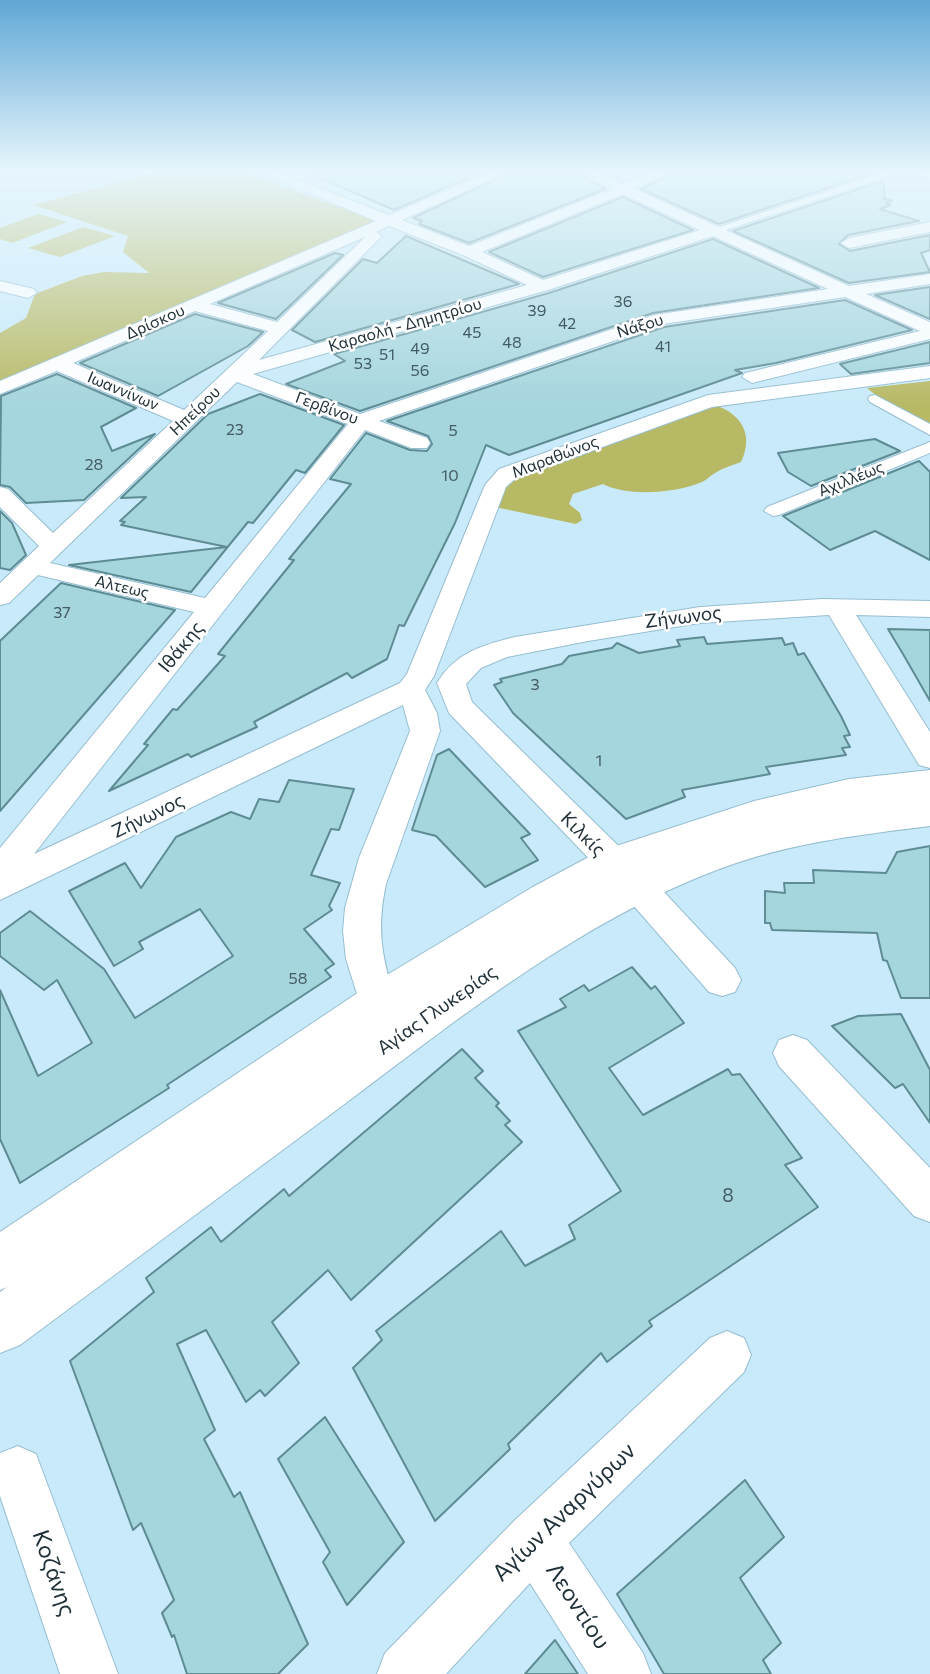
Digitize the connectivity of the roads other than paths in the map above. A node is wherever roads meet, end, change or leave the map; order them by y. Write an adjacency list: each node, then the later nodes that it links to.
1 (322, 250): 13 (street, Δρίσκου)
2 (360, 250): 14 (street, Ηπείρου)
3 (461, 250): 7 (street)
4 (475, 250): 7 (street)
5 (654, 250): 10 (street, Καραολή - Δημητρίου)
6 (756, 250): 11 (street)
7 (468, 253): 10 (street)
8 (930, 279): 11 (street, Νάξου)
9 (0, 286): 12 (street)
10 (542, 286): 18 (street, Καραολή - Δημητρίου)
11 (847, 291): 15 (street); 23 (street, Νάξου)
12 (28, 293)
13 (194, 305): 14 (street); 16 (street, Δρίσκου)
14 (281, 328): 18 (street, Ηπείρου)
15 (930, 332): 21 (street, Μαραθώνος)
16 (58, 364): 19 (street, Δρίσκου); 22 (street, Ιωαννίνων)
17 (930, 372): 21 (street, Μαραθώνος)
18 (234, 374): 22 (street, Ηπείρου); 23 (street, Γερβίνου)
19 (0, 388)
20 (875, 398): 24 (street)
21 (708, 401): 36 (street, Μαραθώνος)
22 (187, 419): 29 (street, Ηπείρου)
23 (362, 420): 25 (street, Γερβίνου); 32 (street, Ιθάκης)
24 (930, 430)
25 (419, 443)
26 (930, 447): 28 (street, Αχιλλέως)
27 (0, 494): 29 (street)
28 (773, 511)
29 (53, 546): 30 (street, Ηπείρου)
30 (32, 566): 31 (street, Ηπείρου); 32 (street, Αλτεως)
31 (0, 597)
32 (212, 608): 40 (street, Ιθάκης)
33 (838, 608): 34 (street, Ζήνωνος); 35 (street, Ζήνωνος); 37 (street)
34 (930, 608)
35 (451, 683): 41 (street, Κιλκίς)
36 (410, 690): 42 (street, Ζήνωνος); 44 (street)
37 (930, 757)
38 (930, 784): 41 (street, Αγίας Γλυκερίας)
39 (930, 812): 41 (street, Αγίας Γλυκερίας)
40 (0, 873)
41 (625, 875): 43 (street, Κιλκίς); 44 (street, Αγίας Γλυκερίας); 48 (street, Αγίας Γλυκερίας)
42 (0, 887)
43 (722, 980)
44 (378, 1004): 47 (street, Αγίας Γλυκερίας)
45 (793, 1053): 46 (street)
46 (930, 1200)
47 (0, 1264)
48 (0, 1325)
49 (727, 1356): 51 (street, Αγίων Αναργύρων)
50 (19, 1472): 52 (street, Κοζάνης)
51 (534, 1539): 53 (street, Αγίων Αναργύρων); 54 (street, Λεοντίου)
52 (89, 1674)
53 (406, 1674)
54 (622, 1674)

